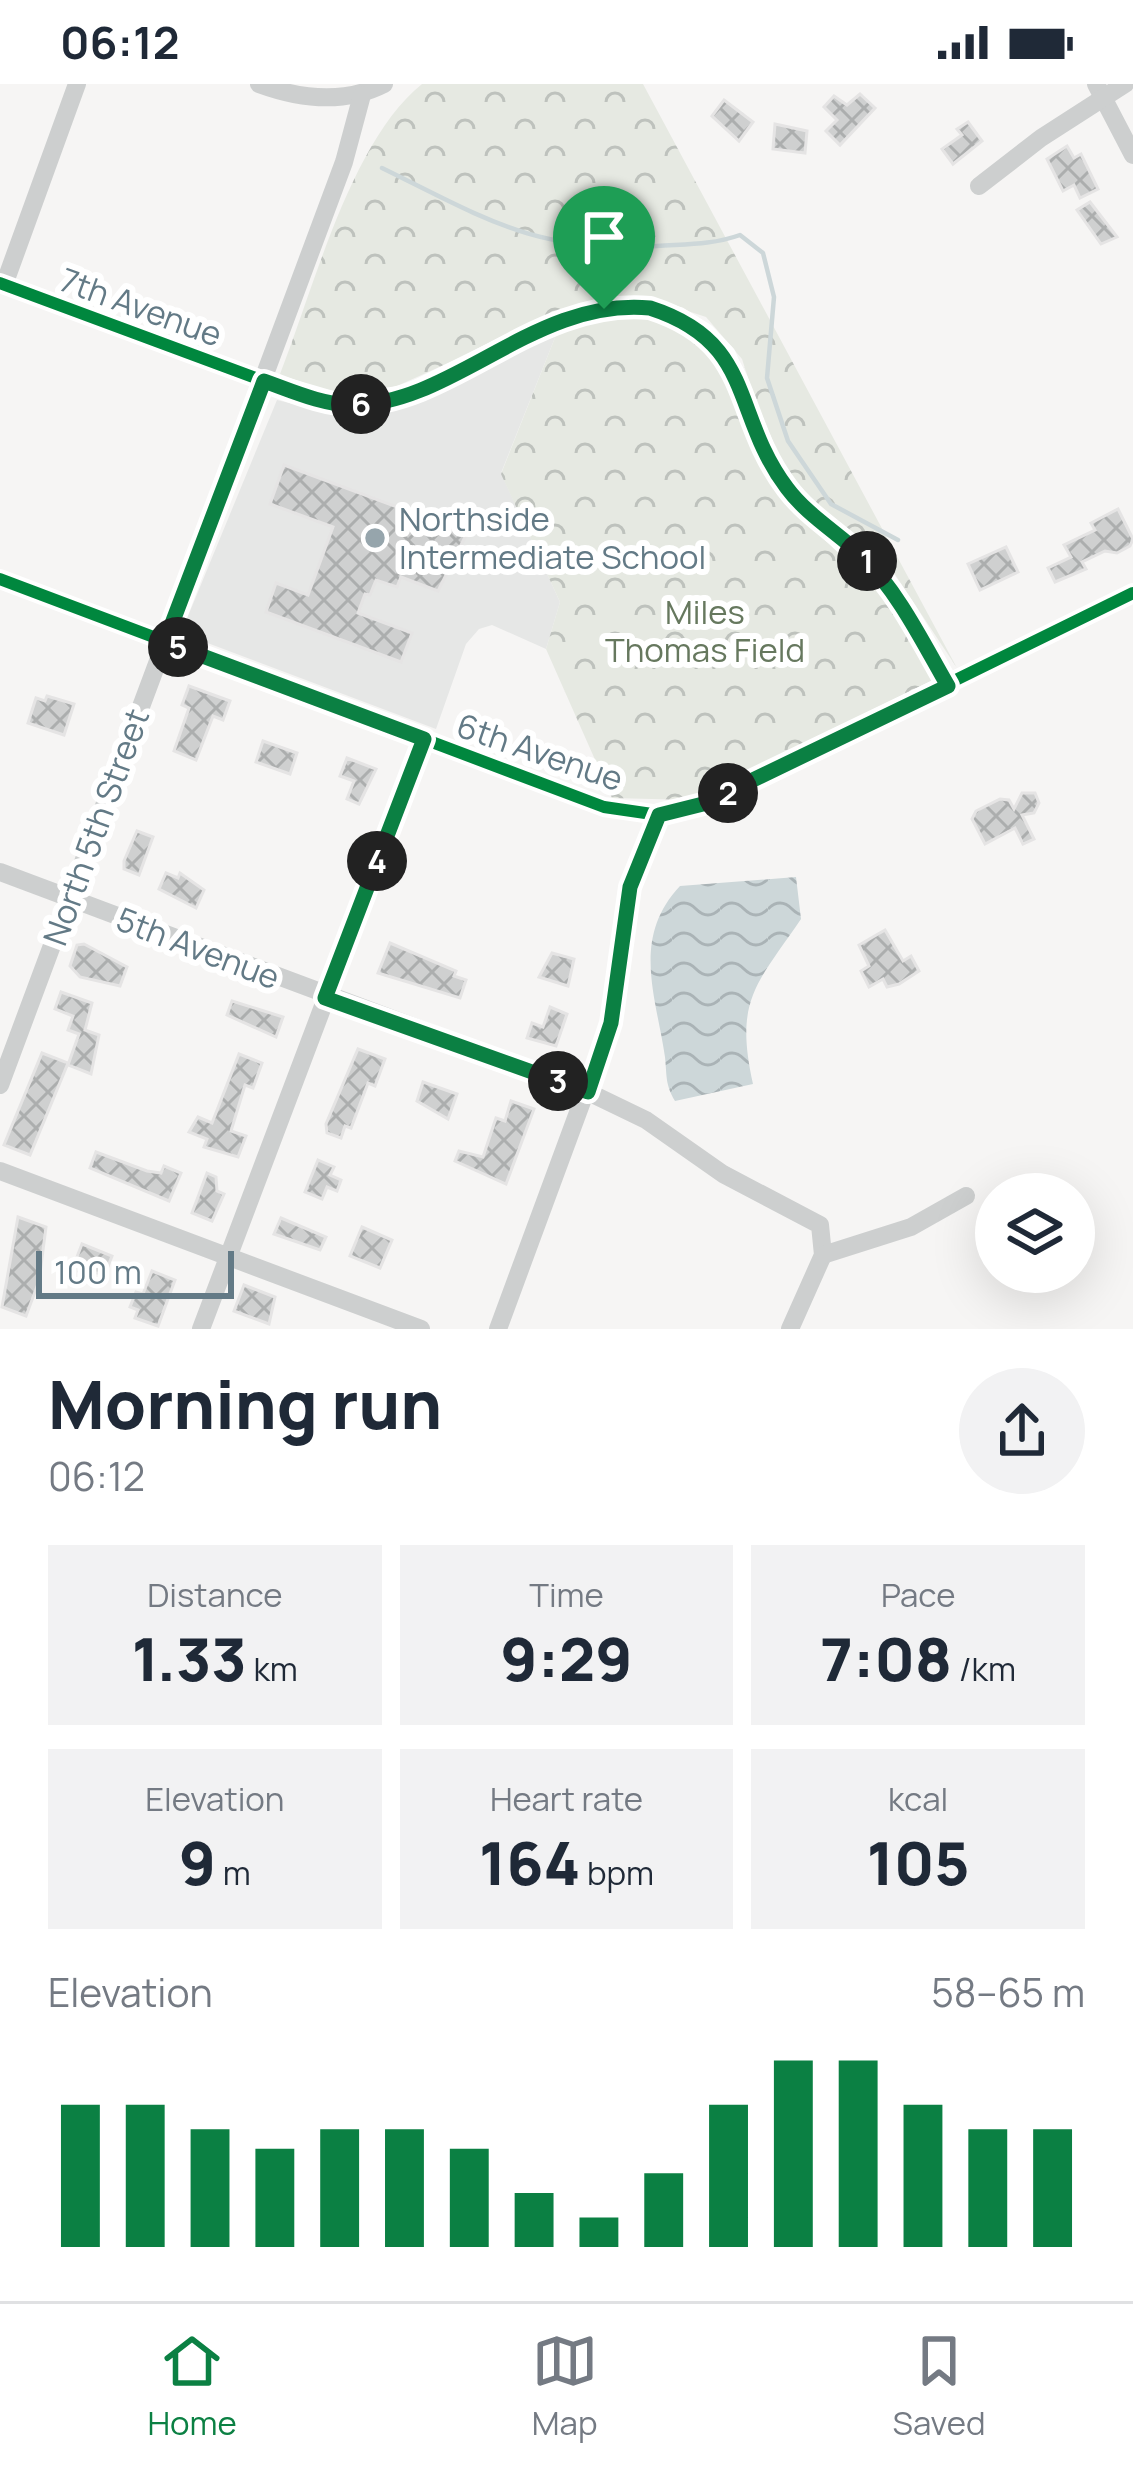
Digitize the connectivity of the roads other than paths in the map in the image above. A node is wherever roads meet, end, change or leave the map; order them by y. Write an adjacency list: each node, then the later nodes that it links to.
1 (77, 84): 9 (street)
2 (259, 84): 6 (street)
3 (384, 84): 6 (street)
4 (1125, 84): 5 (street)
5 (1099, 90): 7 (street); 8 (street)
6 (362, 95): 10 (street, North 5th Street)
7 (1133, 154)
8 (979, 186)
9 (2, 284): 10 (street, 7th Avenue)
10 (264, 381): 13 (street, North 5th Street); 14 (street, 7th Avenue)
11 (0, 579): 13 (street, 6th Avenue)
12 (1133, 593): 14 (street)
13 (165, 642): 15 (street, 6th Avenue); 18 (street, North 5th Street)
14 (948, 686): 16 (street)
15 (424, 739): 16 (street, 6th Avenue); 19 (street)
16 (659, 815): 21 (street)
17 (0, 872): 18 (street, 5th Avenue)
18 (70, 899): 19 (street, 5th Avenue); 20 (street, North 5th Street)
19 (325, 998): 21 (street, 5th Avenue); 25 (street)
20 (0, 1084)
21 (588, 1092): 24 (street, 5th Avenue); 28 (street)
22 (0, 1172): 25 (street)
23 (966, 1196): 24 (street)
24 (823, 1255): 29 (street)
25 (228, 1258): 26 (street); 27 (street)
26 (201, 1329)
27 (421, 1329)
28 (498, 1329)
29 (790, 1329)

